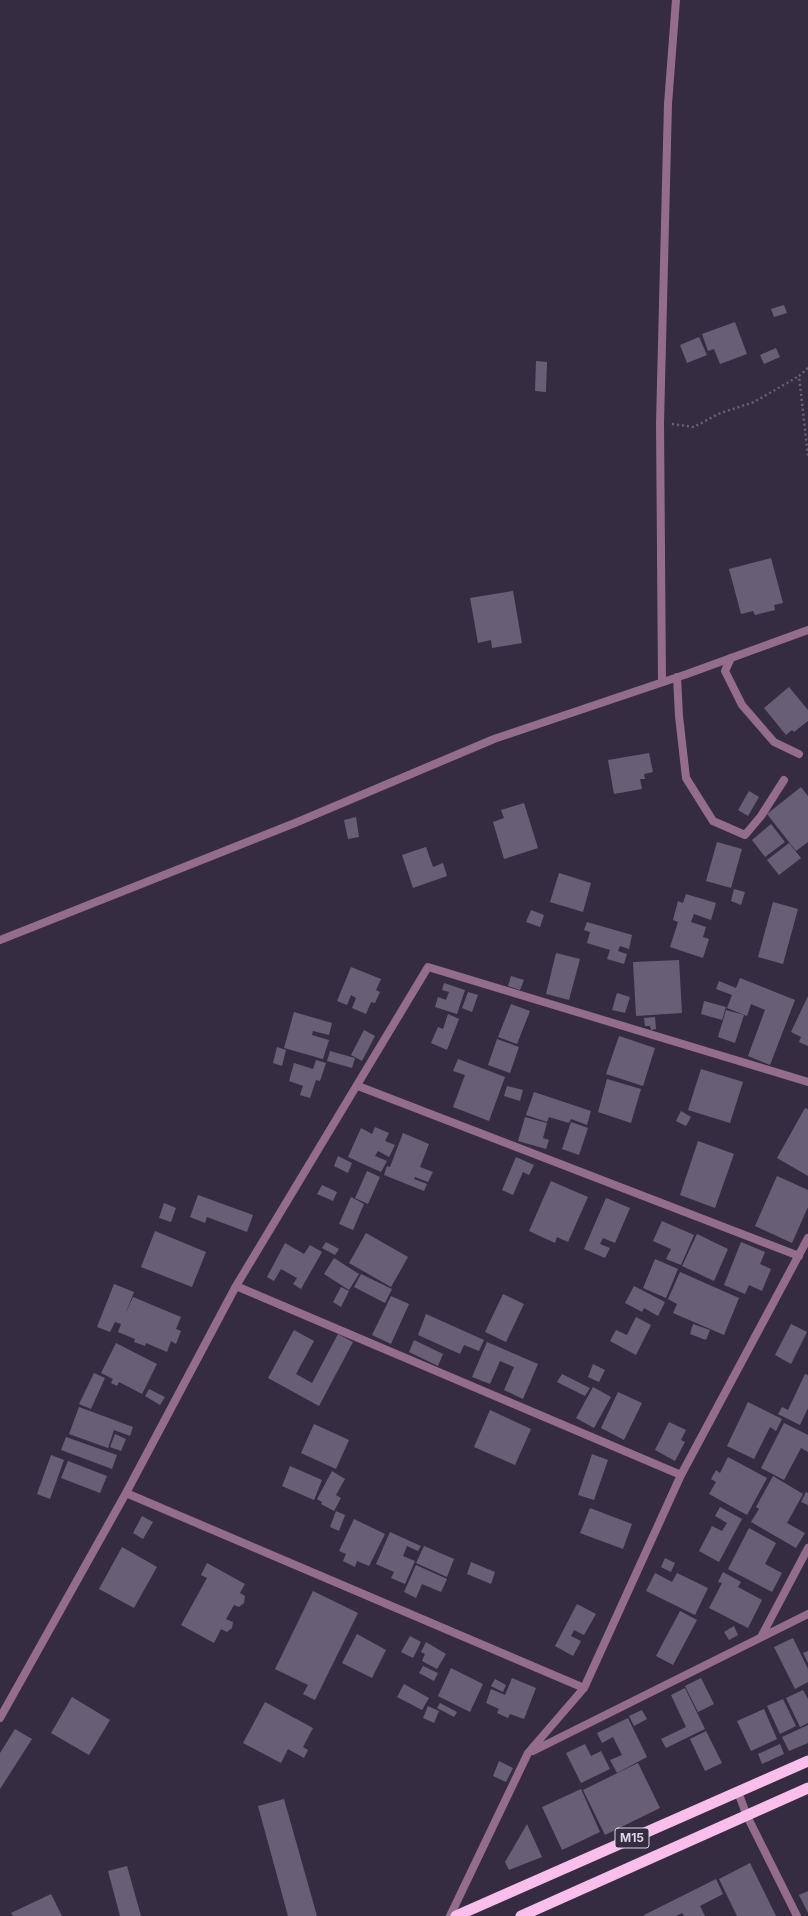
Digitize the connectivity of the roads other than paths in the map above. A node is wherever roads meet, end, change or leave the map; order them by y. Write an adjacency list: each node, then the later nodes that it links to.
1 (676, 0): 5 (street)
2 (808, 630): 3 (street)
3 (731, 658): 4 (street); 6 (street)
4 (677, 677): 5 (street); 7 (street)
5 (662, 682): 8 (street)
6 (799, 754)
7 (784, 780)
8 (0, 940)
9 (808, 1082): 10 (street)
10 (358, 1086): 12 (street); 13 (street)
11 (808, 1238): 12 (street)
12 (799, 1256): 14 (street)
13 (236, 1286): 14 (street); 15 (street)
14 (681, 1475): 19 (street)
15 (126, 1493): 19 (street); 20 (street)
16 (808, 1548): 18 (street)
17 (808, 1614): 18 (street)
18 (760, 1637): 21 (street)
19 (584, 1688): 21 (street)
20 (0, 1718)
21 (528, 1753): 26 (street)
22 (808, 1761): 24 (highway, M15)
23 (808, 1788): 25 (highway, M15)
24 (738, 1792): 25 (street); 27 (highway, M15)
25 (747, 1816): 28 (highway, M15); 29 (street)
26 (450, 1916)
27 (456, 1916)
28 (521, 1916)
29 (797, 1916)

